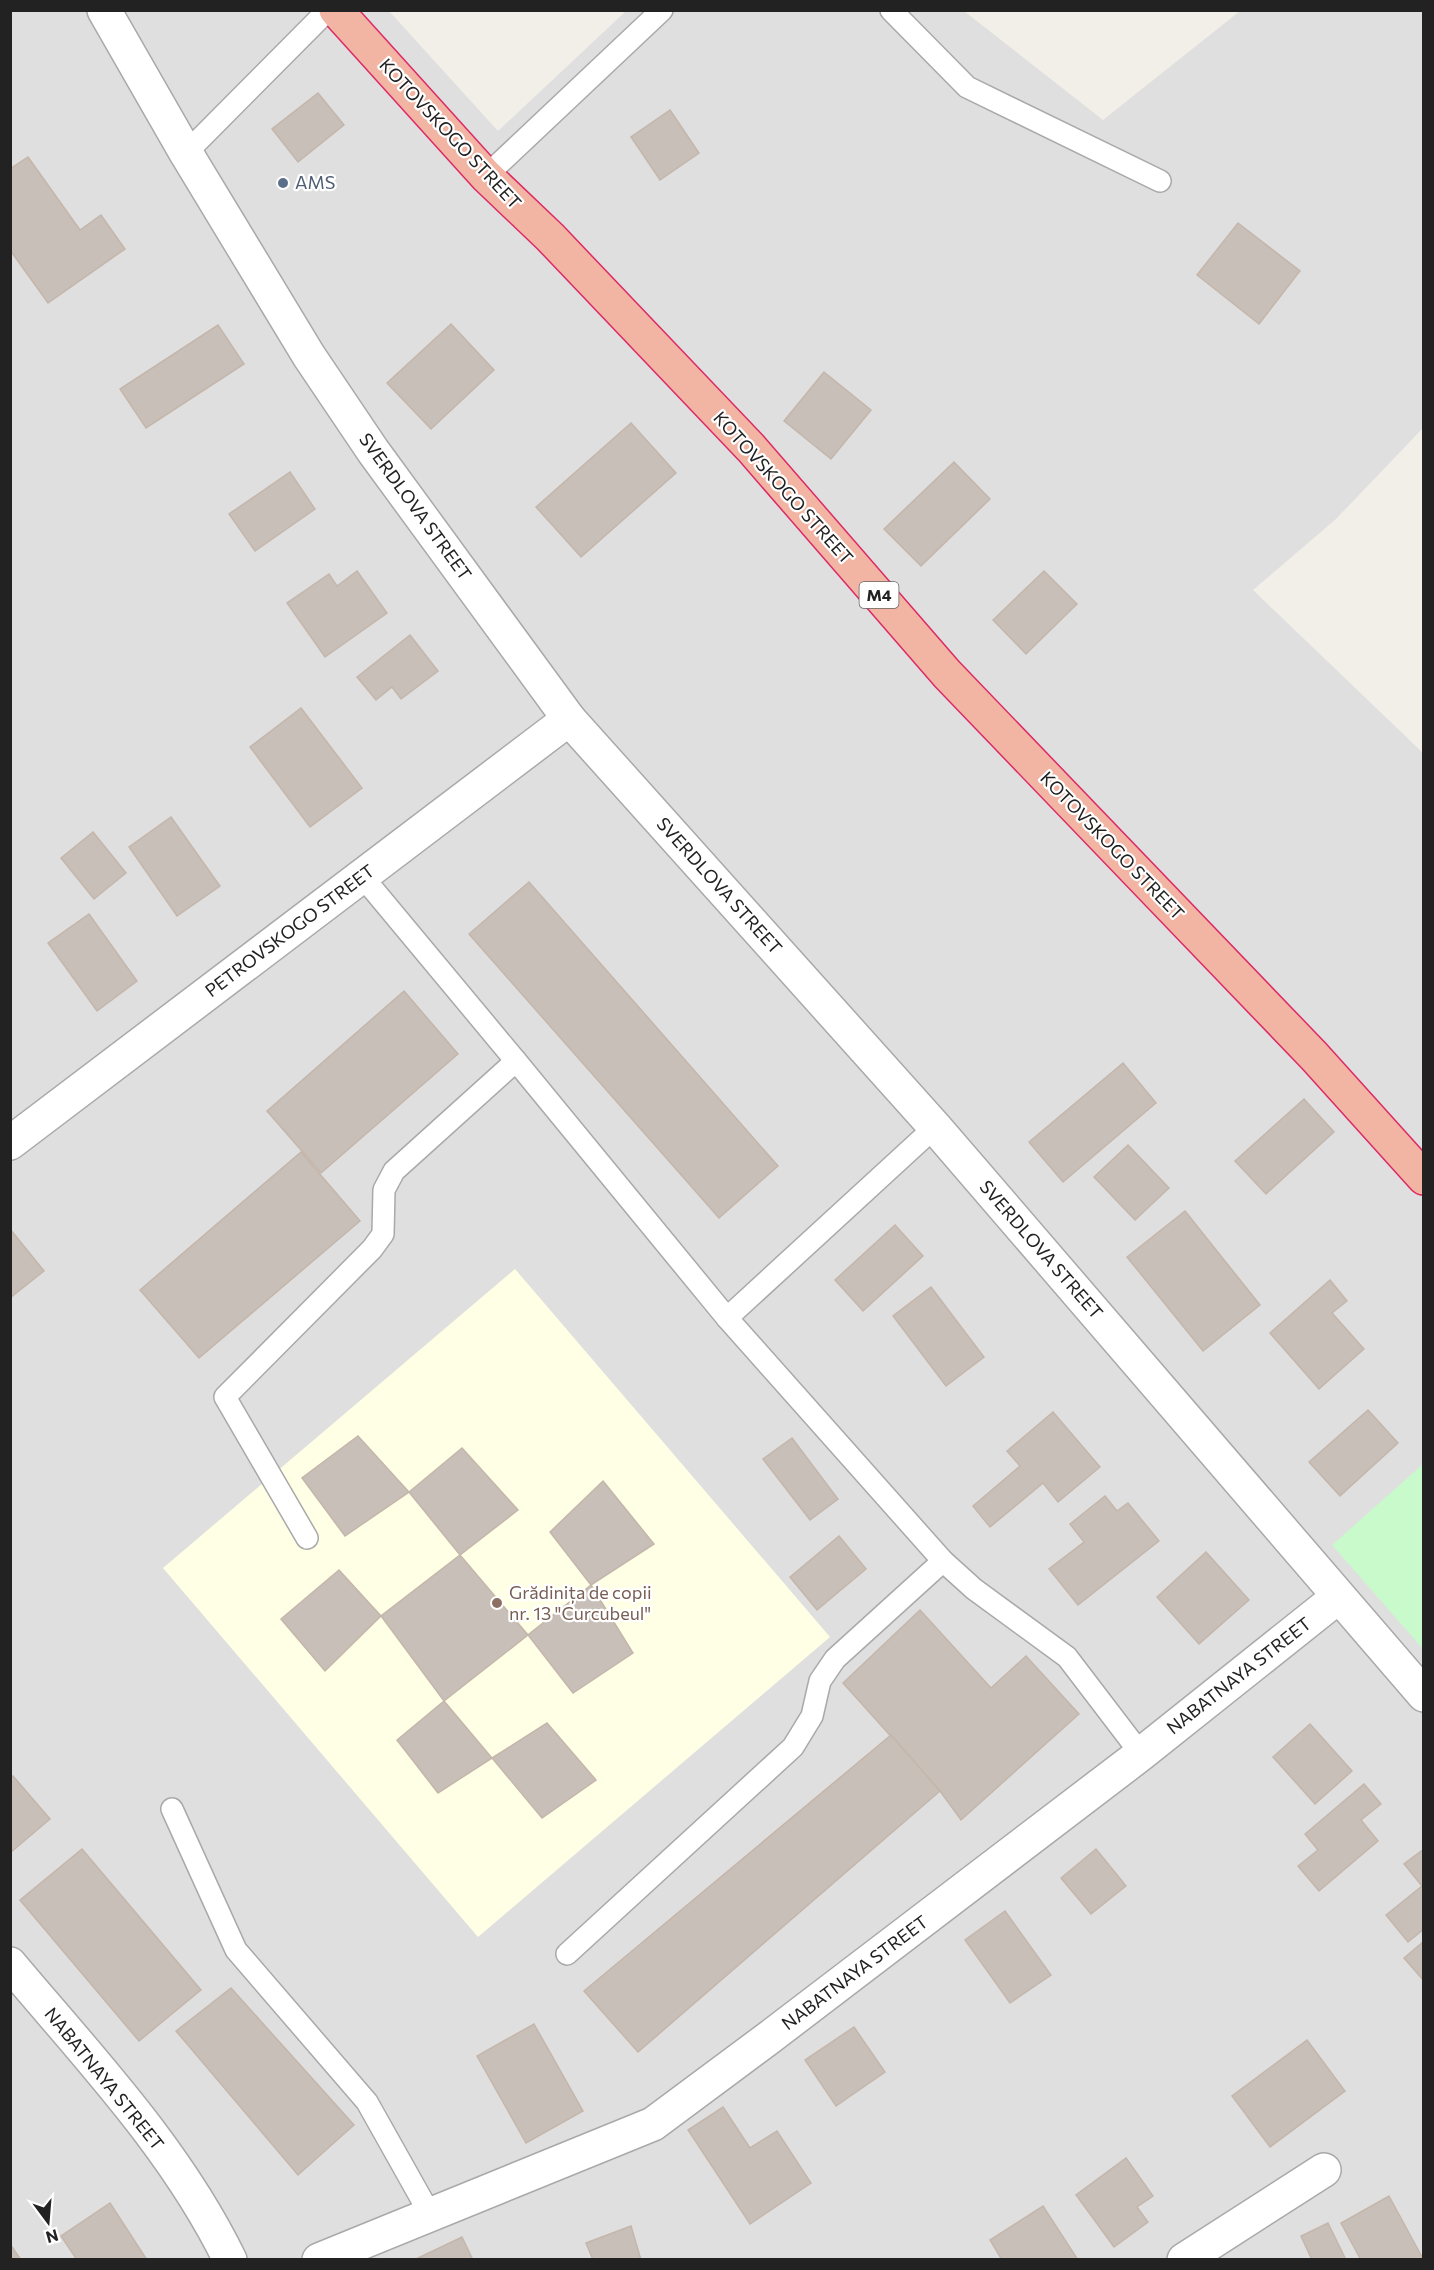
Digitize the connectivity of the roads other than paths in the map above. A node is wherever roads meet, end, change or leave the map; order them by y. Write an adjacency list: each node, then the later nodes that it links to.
1 (104, 10): 6 (street, SVERDLOVA STREET)
2 (328, 10): 6 (lane)
3 (336, 10): 7 (highway, KOTOVSKOGO STREET / M4)
4 (662, 10): 7 (lane)
5 (891, 10): 8 (lane)
6 (186, 153): 9 (street, SVERDLOVA STREET)
7 (486, 176): 14 (highway, KOTOVSKOGO STREET / M4)
8 (1160, 182)
9 (569, 718): 10 (street, PETROVSKOGO STREET); 12 (street, SVERDLOVA STREET)
10 (362, 876): 11 (lane); 13 (street, PETROVSKOGO STREET)
11 (516, 1061): 15 (lane); 16 (lane)
12 (935, 1127): 15 (lane); 18 (street, SVERDLOVA STREET)
13 (10, 1143)
14 (1424, 1178)
15 (727, 1318): 17 (lane)
16 (307, 1538)
17 (943, 1561): 20 (lane); 22 (lane)
18 (1338, 1598): 19 (street, SVERDLOVA STREET); 20 (street, NABATNAYA STREET)
19 (1424, 1695)
20 (1141, 1754): 25 (street, NABATNAYA STREET)
21 (172, 1809): 25 (lane)
22 (567, 1954)
23 (10, 1964): 26 (street, NABATNAYA STREET)
24 (1323, 2170): 28 (street)
25 (430, 2216): 27 (street, NABATNAYA STREET)
26 (230, 2259)
27 (319, 2259)
28 (1184, 2259)

